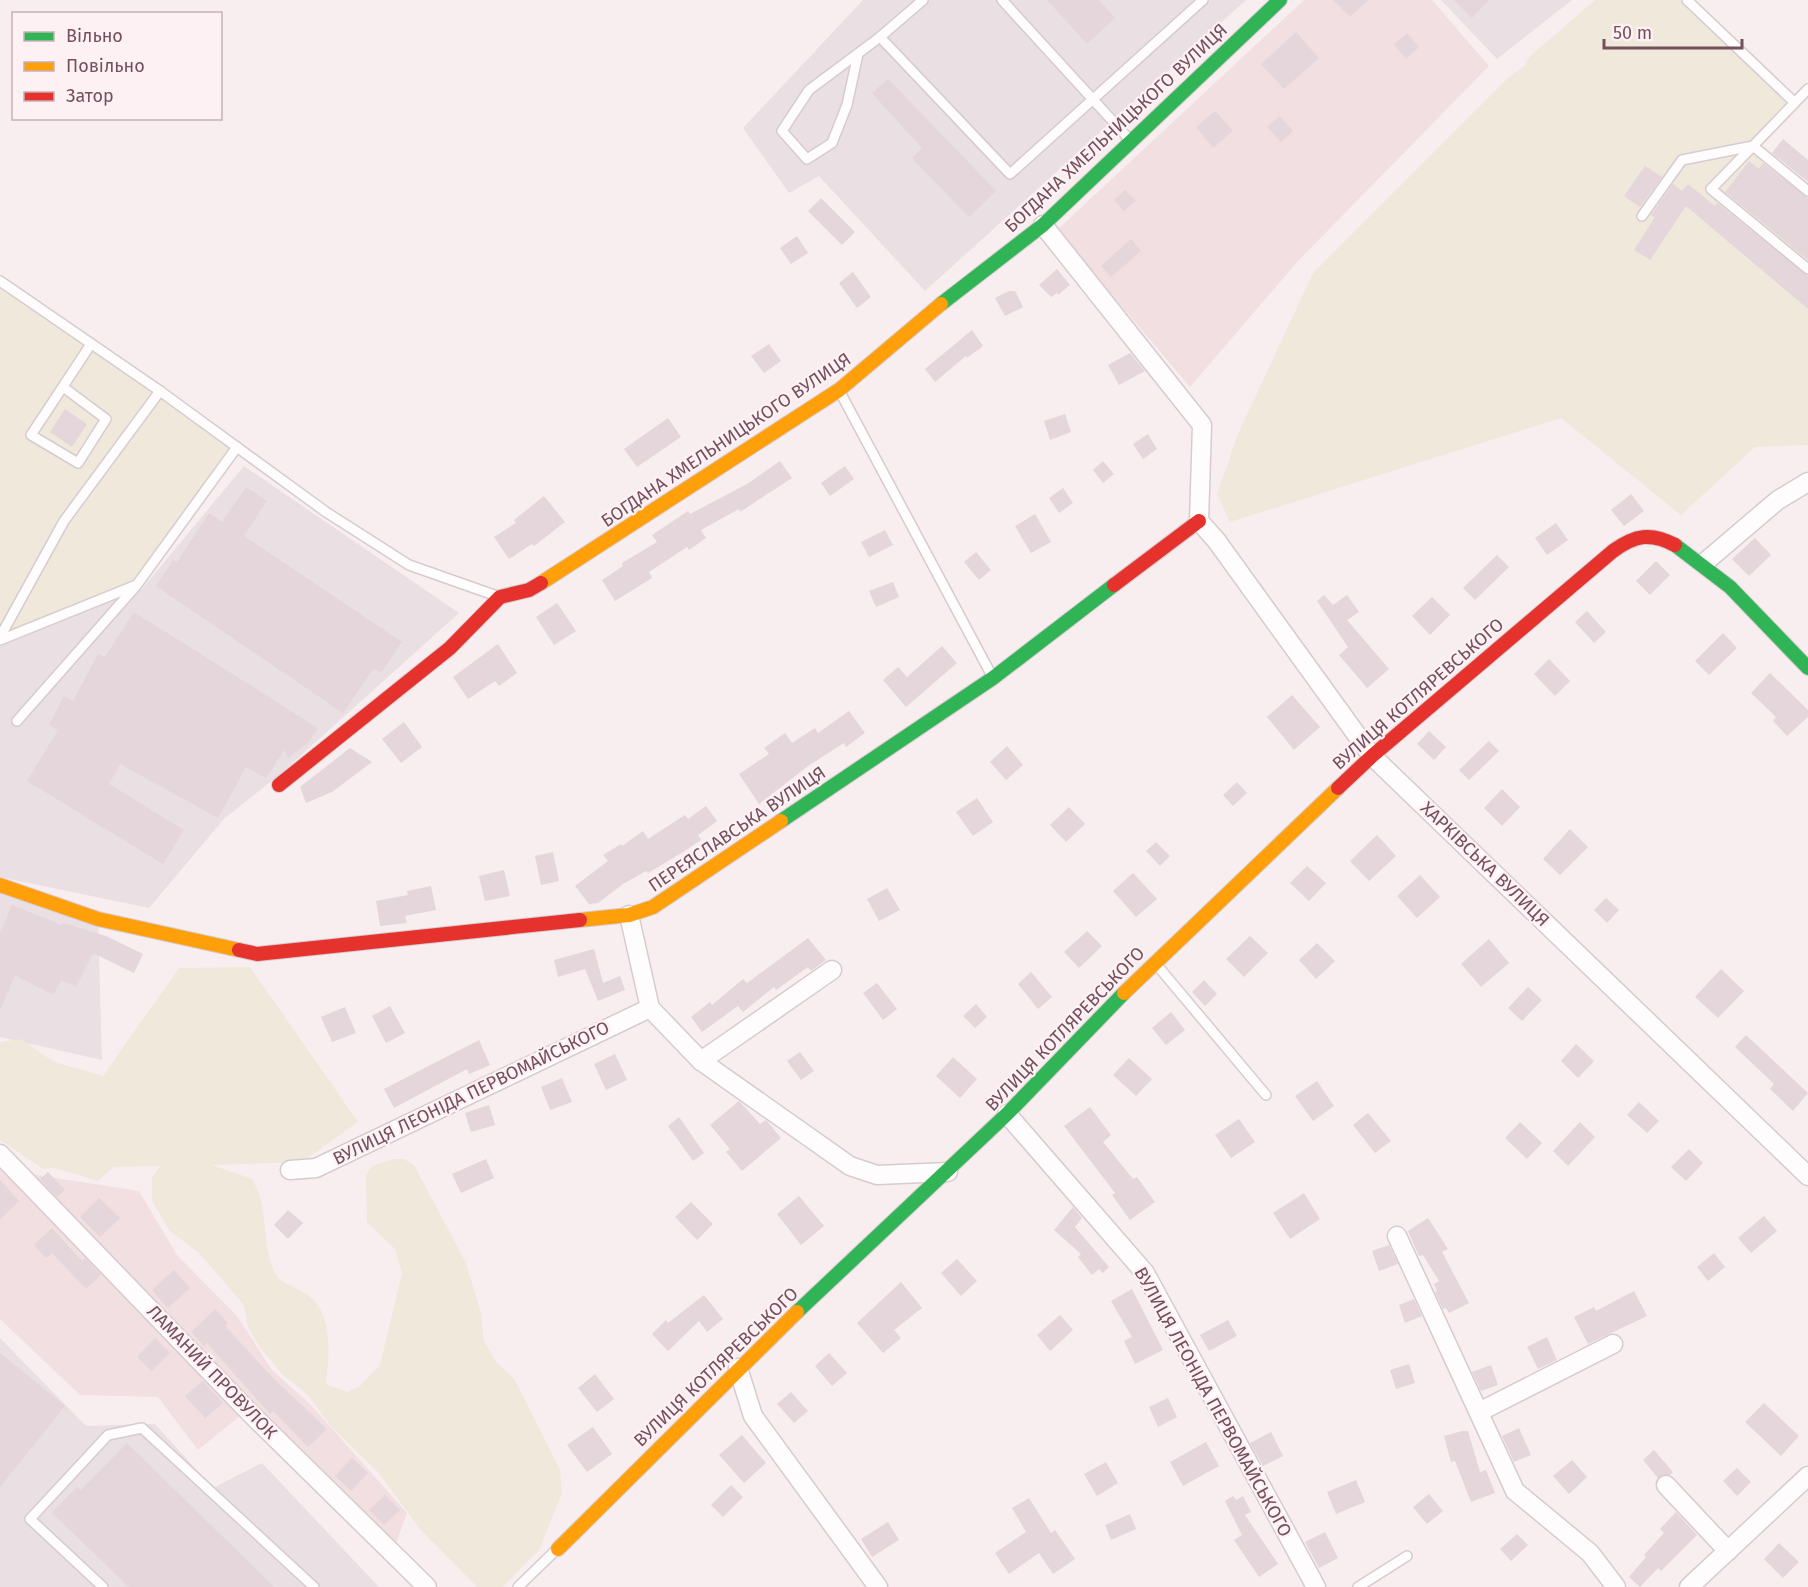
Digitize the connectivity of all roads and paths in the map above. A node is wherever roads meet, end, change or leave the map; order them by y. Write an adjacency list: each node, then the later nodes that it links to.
1 (923, 0): 6 (lane)
2 (1002, 0): 9 (lane)
3 (1203, 0): 9 (lane)
4 (1280, 0): 11 (street, БОГДАНА ХМЕЛЬНИЦЬКОГО ВУЛИЦЯ)
5 (1687, 0): 10 (lane)
6 (880, 37): 7 (lane); 9 (lane)
7 (858, 54): 7 (lane)
8 (1808, 89): 10 (lane)
9 (1092, 99): 11 (lane)
10 (1794, 102): 12 (lane)
11 (1130, 140): 15 (street, БОГДАНА ХМЕЛЬНИЦЬКОГО ВУЛИЦЯ)
12 (1753, 146): 13 (lane); 14 (lane); 16 (lane)
13 (1808, 190)
14 (1642, 216)
15 (1043, 225): 20 (street, БОГДАНА ХМЕЛЬНИЦЬКОГО ВУЛИЦЯ); 24 (street)
16 (1808, 269)
17 (0, 281): 18 (lane)
18 (91, 344): 19 (lane); 21 (lane)
19 (63, 387): 19 (lane)
20 (839, 390): 27 (street, БОГДАНА ХМЕЛЬНИЦЬКОГО ВУЛИЦЯ); 30 (lane)
21 (160, 391): 22 (lane); 28 (lane)
22 (237, 447): 26 (lane); 27 (lane)
23 (1808, 482): 25 (street)
24 (1199, 521): 30 (street, ПЕРЕЯСЛАВСЬКА ВУЛИЦЯ); 32 (street, ХАРКІВСЬКА ВУЛИЦЯ)
25 (1704, 563): 29 (street); 32 (street, ВУЛИЦЯ КОТЛЯРЕВСЬКОГО)
26 (136, 585): 28 (lane); 31 (lane)
27 (500, 597): 33 (street)
28 (0, 638)
29 (1808, 668)
30 (993, 678): 35 (street, ПЕРЕЯСЛАВСЬКА ВУЛИЦЯ)
31 (16, 721)
32 (1372, 756): 36 (street, ВУЛИЦЯ КОТЛЯРЕВСЬКОГО); 45 (street, ХАРКІВСЬКА ВУЛИЦЯ)
33 (279, 785)
34 (0, 885): 35 (street, ПЕРЕЯСЛАВСЬКА ВУЛИЦЯ)
35 (628, 915): 38 (street)
36 (1155, 962): 40 (lane); 41 (street, ВУЛИЦЯ КОТЛЯРЕВСЬКОГО)
37 (832, 970): 39 (street)
38 (650, 1008): 39 (street); 43 (street, ВУЛИЦЯ ЛЕОНІДА ПЕРВОМАЙСЬКОГО)
39 (701, 1061): 44 (street)
40 (1266, 1095)
41 (1007, 1114): 44 (street, ВУЛИЦЯ КОТЛЯРЕВСЬКОГО); 60 (street, ВУЛИЦЯ ЛЕОНІДА ПЕРВОМАЙСЬКОГО)
42 (0, 1154): 57 (street, ЛАМАНИЙ ПРОВУЛОК)
43 (290, 1170)
44 (948, 1172): 48 (street, ВУЛИЦЯ КОТЛЯРЕВСЬКОГО)
45 (1808, 1176)
46 (1397, 1236): 49 (street)
47 (1613, 1344): 49 (street)
48 (738, 1368): 52 (street, ВУЛИЦЯ КОТЛЯРЕВСЬКОГО); 59 (street)
49 (1479, 1412): 62 (street)
50 (1808, 1476): 53 (street)
51 (1666, 1485): 53 (street)
52 (558, 1548): 58 (lane, ВУЛИЦЯ КОТЛЯРЕВСЬКОГО)
53 (1728, 1551): 63 (street)
54 (1407, 1556): 61 (lane)
55 (103, 1587): 56 (lane)
56 (314, 1587)
57 (427, 1587)
58 (518, 1587)
59 (878, 1587)
60 (1316, 1587)
61 (1358, 1587)
62 (1616, 1587)
63 (1689, 1587)

